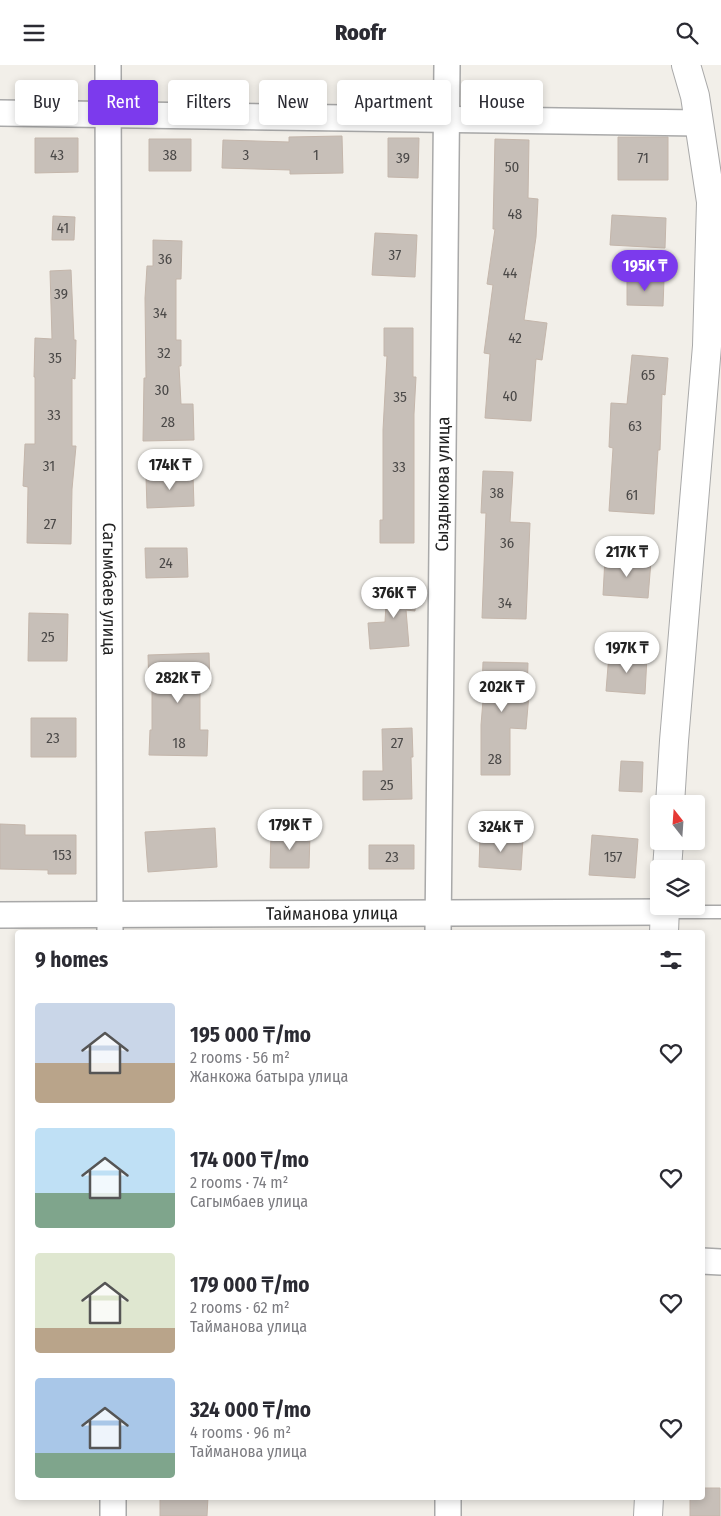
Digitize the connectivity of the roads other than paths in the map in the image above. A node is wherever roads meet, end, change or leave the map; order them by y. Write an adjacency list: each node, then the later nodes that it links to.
1 (108, 65): 4 (street, Сагымбаев улица)
2 (447, 65): 5 (street, Сыздыкова улица)
3 (686, 65): 11 (street)
4 (108, 80)
5 (447, 80)
6 (0, 113): 7 (street)
7 (88, 115)
8 (158, 116): 9 (street)
9 (337, 118)
10 (451, 119): 11 (street)
11 (699, 123): 14 (street)
12 (109, 125): 19 (street, Сагымбаев улица)
13 (446, 125): 20 (street, Сыздыкова улица)
14 (714, 333): 15 (street)
15 (671, 795)
16 (721, 912): 18 (lane)
17 (0, 915): 19 (street, Тайманова улица)
18 (665, 917): 20 (street, Тайманова улица)
19 (109, 923): 20 (street, Тайманова улица)
20 (438, 923)
21 (705, 1261): 22 (street)
22 (721, 1262)
23 (112, 1500): 26 (street)
24 (448, 1500): 27 (street)
25 (649, 1500): 28 (street)
26 (113, 1516)
27 (448, 1516)
28 (648, 1516)

